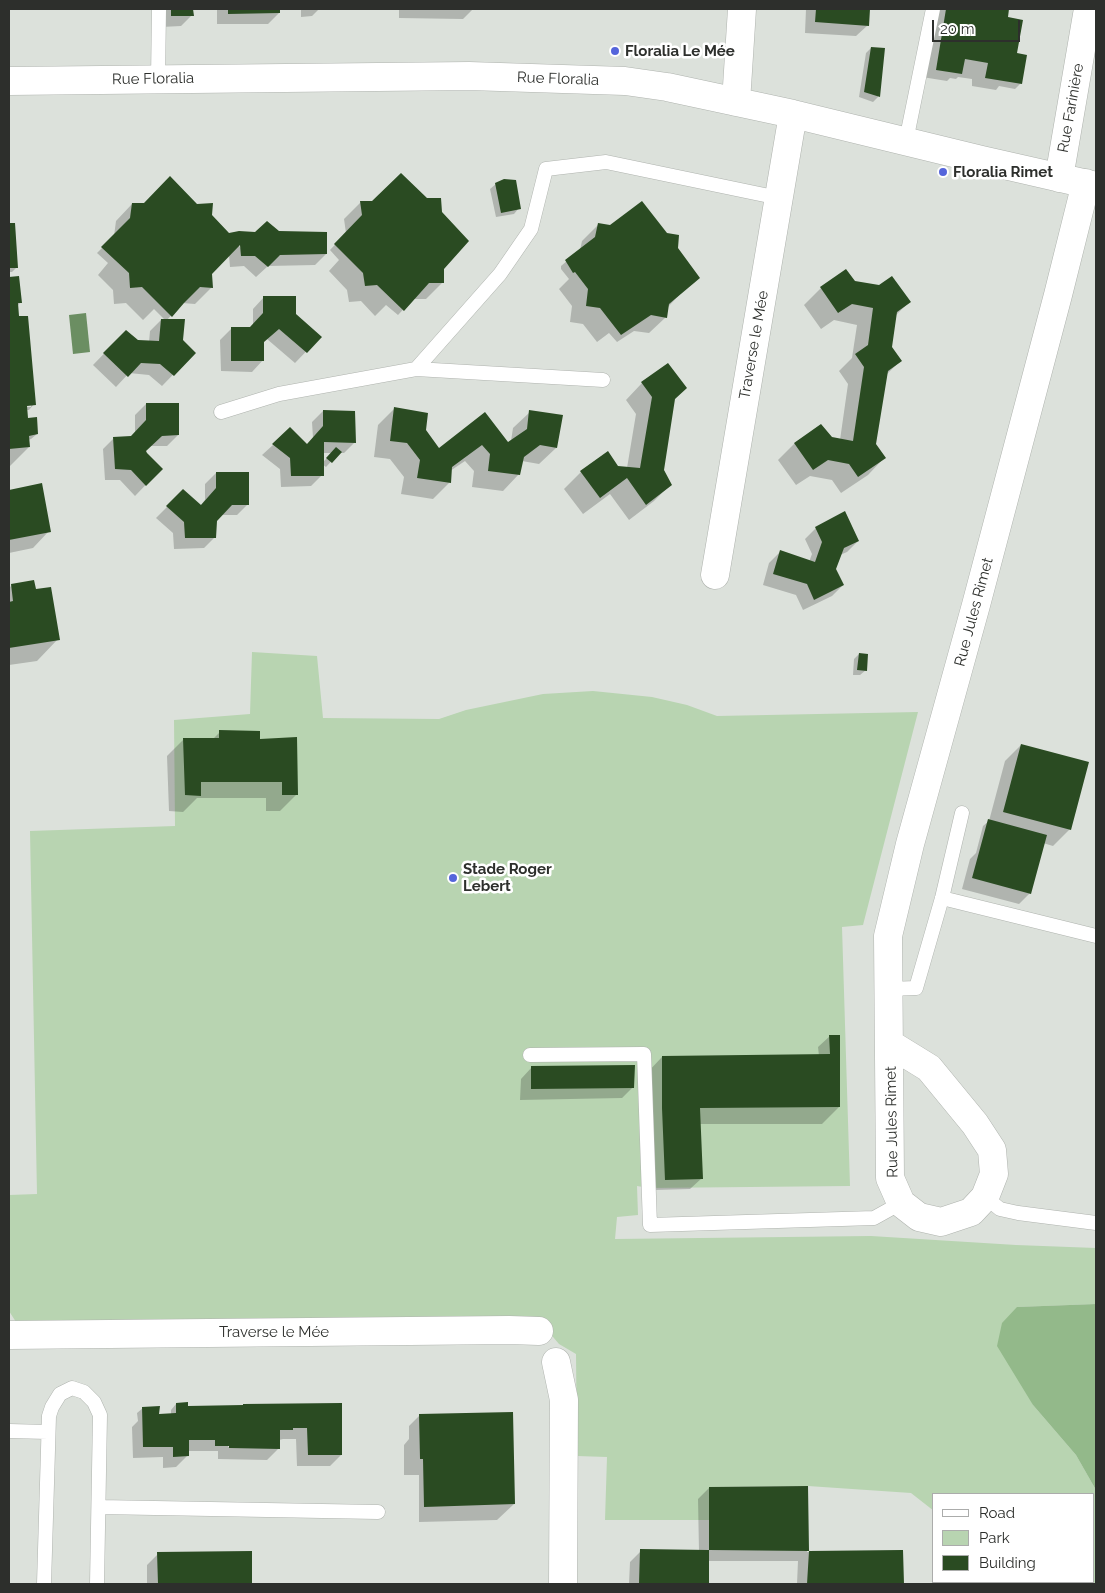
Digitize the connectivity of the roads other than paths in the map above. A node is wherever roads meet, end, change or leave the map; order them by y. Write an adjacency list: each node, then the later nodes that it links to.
1 (158, 9): 5 (lane)
2 (742, 9): 7 (street)
3 (933, 9): 9 (lane)
4 (1088, 9): 10 (street, Rue Farinière)
5 (158, 79): 6 (street, Rue Floralia); 7 (street, Rue Floralia)
6 (9, 81)
7 (736, 102): 8 (street, Rue Floralia)
8 (793, 114): 9 (street, Rue Floralia); 12 (street, Traverse le Mée)
9 (906, 141): 10 (street, Rue Floralia)
10 (1059, 178): 11 (street, Rue Floralia)
11 (1091, 185): 20 (street, Rue Jules Rimet)
12 (779, 198): 13 (lane); 16 (street, Traverse le Mée)
13 (416, 369): 14 (lane); 15 (lane)
14 (603, 380)
15 (221, 412)
16 (715, 576)
17 (962, 813): 18 (lane)
18 (942, 898): 19 (lane); 20 (lane)
19 (1096, 936)
20 (889, 989): 21 (street, Rue Jules Rimet)
21 (890, 1044): 23 (street, Rue Jules Rimet); 24 (street, Rue Jules Rimet)
22 (530, 1055): 24 (lane)
23 (985, 1197): 24 (street, Rue Jules Rimet); 25 (lane)
24 (902, 1204)
25 (1096, 1223)
26 (539, 1331): 27 (street, Traverse le Mée)
27 (9, 1335)
28 (556, 1362): 35 (street)
29 (9, 1431): 30 (lane)
30 (48, 1432): 31 (lane); 33 (lane)
31 (99, 1507): 32 (lane); 34 (lane)
32 (378, 1512)
33 (44, 1584)
34 (97, 1584)
35 (563, 1584)

